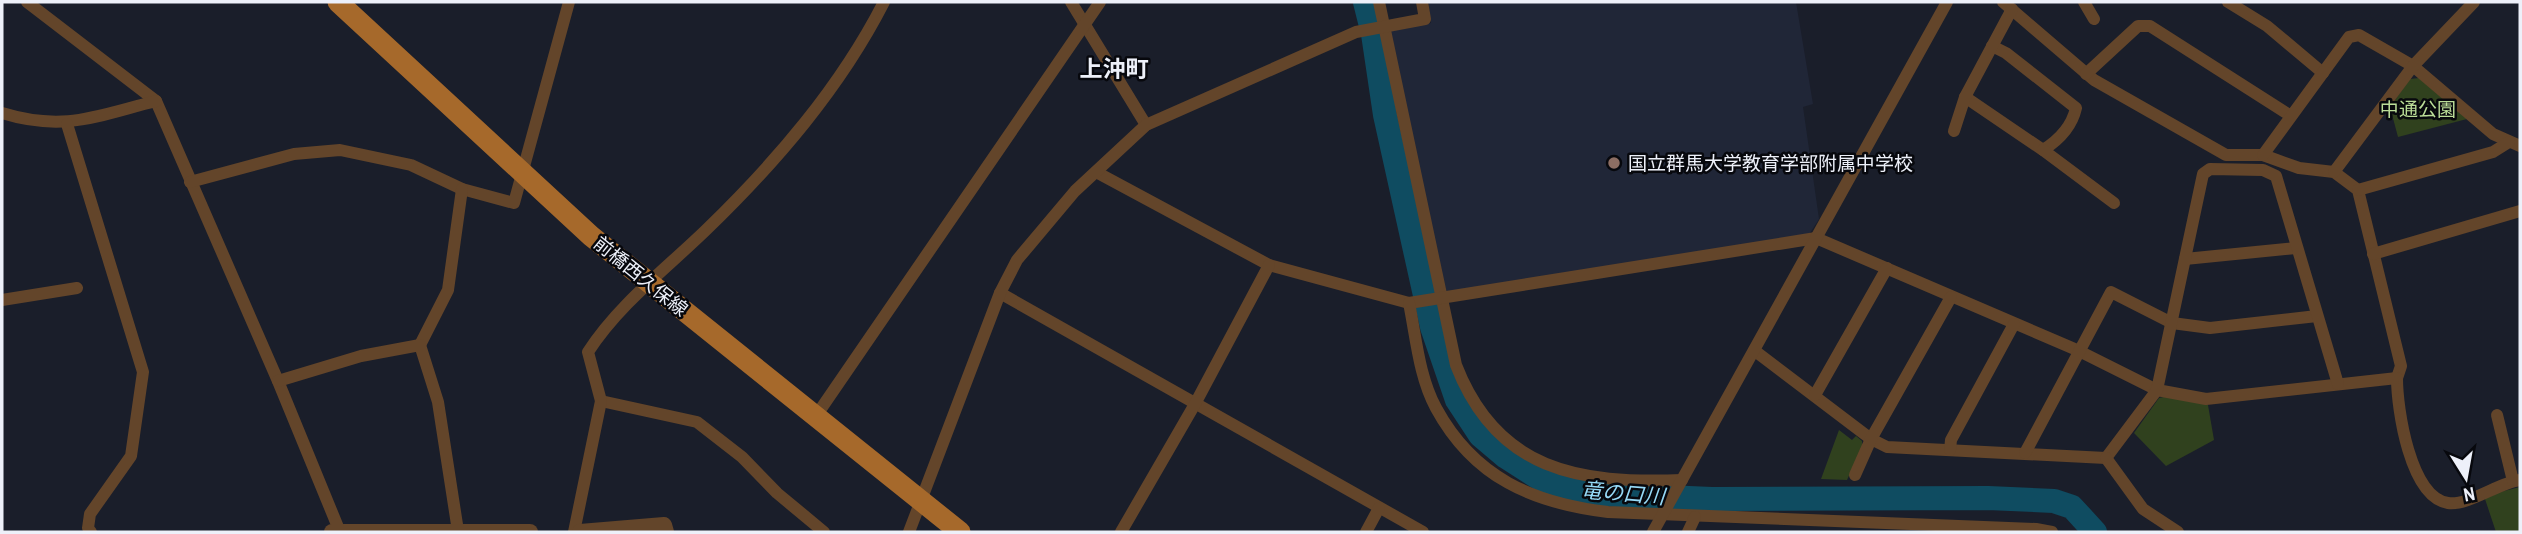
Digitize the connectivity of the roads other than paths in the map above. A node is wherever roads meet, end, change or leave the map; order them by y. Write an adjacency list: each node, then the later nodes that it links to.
1 (27, 2): 22 (street)
2 (338, 2): 33 (main road, 前橋西久保線)
3 (569, 2): 33 (street)
4 (884, 2): 45 (street)
5 (1071, 2): 15 (street)
6 (1100, 2): 15 (street)
7 (1379, 2): 16 (street)
8 (1422, 2): 16 (street)
9 (1947, 2): 39 (street)
10 (2084, 2): 14 (street)
11 (2228, 2): 19 (street)
12 (2474, 2): 18 (street)
13 (2007, 6): 17 (street); 20 (street)
14 (2094, 19)
15 (1084, 24): 26 (street); 66 (street)
16 (1383, 26): 26 (street); 49 (street)
17 (1992, 46): 21 (street); 29 (street)
18 (2413, 66): 19 (street); 28 (street); 32 (street)
19 (2323, 73): 24 (street)
20 (2086, 74): 24 (street); 30 (street)
21 (1965, 97): 27 (street); 29 (street)
22 (156, 101): 25 (street); 34 (street)
23 (2, 113): 25 (street)
24 (2291, 116): 30 (street)
25 (67, 124): 79 (street)
26 (1146, 125): 31 (street)
27 (1954, 131)
28 (2514, 144): 36 (street)
29 (2043, 150): 37 (street)
30 (2263, 155): 32 (street)
31 (1097, 172): 43 (street); 47 (street)
32 (2334, 172): 36 (street)
33 (523, 174): 35 (street); 45 (main road, 前橋西久保線)
34 (190, 182): 35 (street); 59 (street)
35 (462, 189): 55 (street)
36 (2358, 190): 41 (street)
37 (2114, 203)
38 (2520, 211): 41 (street)
39 (1816, 238): 44 (street); 49 (street); 57 (street)
40 (2297, 247): 42 (street); 42 (street); 52 (street)
41 (2373, 254): 58 (street)
42 (2185, 259): 53 (street)
43 (1269, 265): 51 (street); 64 (street)
44 (1887, 268): 48 (street); 62 (street)
45 (651, 284): 63 (street); 66 (main road, 前橋西久保線)
46 (77, 288): 50 (street)
47 (1000, 293): 64 (street); 74 (street)
48 (1951, 296): 54 (street); 67 (street)
49 (1442, 299): 51 (street); 73 (street)
50 (2, 300)
51 (1411, 304): 76 (street)
52 (2317, 316): 53 (street); 60 (street)
53 (2172, 323): 56 (street); 61 (street)
54 (2014, 324): 56 (street); 68 (street)
55 (420, 345): 59 (street); 78 (street)
56 (2077, 350): 61 (street); 69 (street)
57 (1755, 351): 62 (street); 73 (street)
58 (2398, 378): 60 (street); 72 (street)
59 (278, 381): 81 (street)
60 (2338, 384): 61 (street)
61 (2157, 390): 70 (street)
62 (1815, 395): 67 (street)
63 (601, 401): 84 (street); 87 (street)
64 (1195, 404): 75 (street); 90 (street)
65 (2497, 415): 72 (street)
66 (816, 416): 74 (main road, 前橋西久保線)
67 (1871, 439): 68 (street); 71 (street)
68 (1950, 450): 69 (street)
69 (2025, 453): 70 (street)
70 (2106, 458): 96 (street)
71 (1855, 475)
72 (2516, 481)
73 (1680, 483): 76 (street)
74 (923, 501): 88 (street); 89 (main road, 前橋西久保線)
75 (1379, 508): 91 (street); 92 (street)
76 (1663, 513): 77 (street); 93 (street)
77 (1695, 517): 94 (street); 95 (street)
78 (458, 531): 82 (street); 83 (street)
79 (91, 532)
80 (332, 532): 81 (street)
81 (340, 532): 82 (street)
82 (415, 532)
83 (530, 532)
84 (574, 532)
85 (580, 532): 86 (street)
86 (666, 532)
87 (824, 532)
88 (909, 532)
89 (960, 532)
90 (1121, 532)
91 (1366, 532)
92 (1423, 532)
93 (1653, 532)
94 (1688, 532)
95 (2052, 532)
96 (2178, 532)

